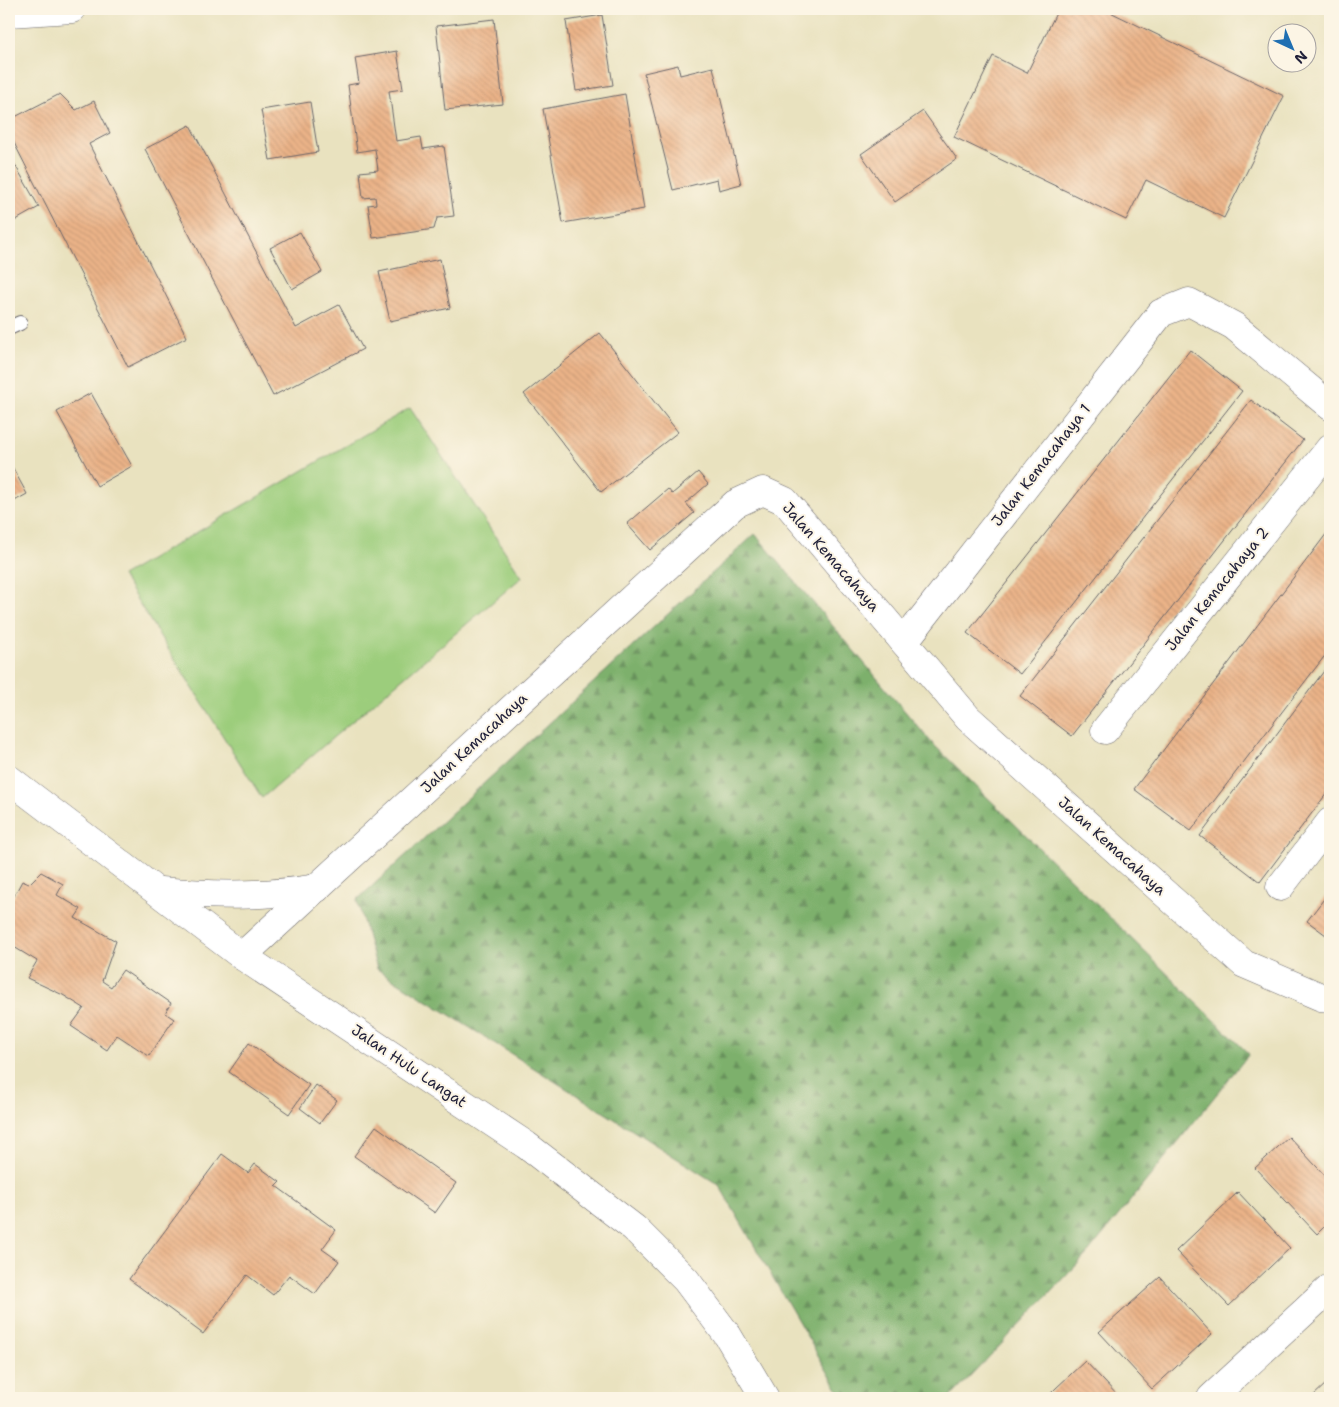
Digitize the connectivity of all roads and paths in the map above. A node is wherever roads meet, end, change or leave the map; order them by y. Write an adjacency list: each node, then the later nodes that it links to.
1 (72, 9): 2 (street)
2 (9, 13)
3 (1330, 406): 5 (street, Jalan Kemacahaya 1)
4 (1330, 448): 6 (street, Jalan Kemacahaya 2)
5 (904, 642): 10 (street, Jalan Kemacahaya); 13 (street, Jalan Kemacahaya)
6 (1104, 730)
7 (9, 779): 11 (street, Jalan Hulu Langat)
8 (1330, 822): 9 (street)
9 (1280, 887)
10 (316, 888): 11 (street); 12 (street, Jalan Kemacahaya)
11 (160, 891): 12 (street, Jalan Hulu Langat)
12 (242, 956): 15 (street, Jalan Hulu Langat)
13 (1330, 998)
14 (1330, 1288): 16 (street)
15 (765, 1398)
16 (1211, 1398)

